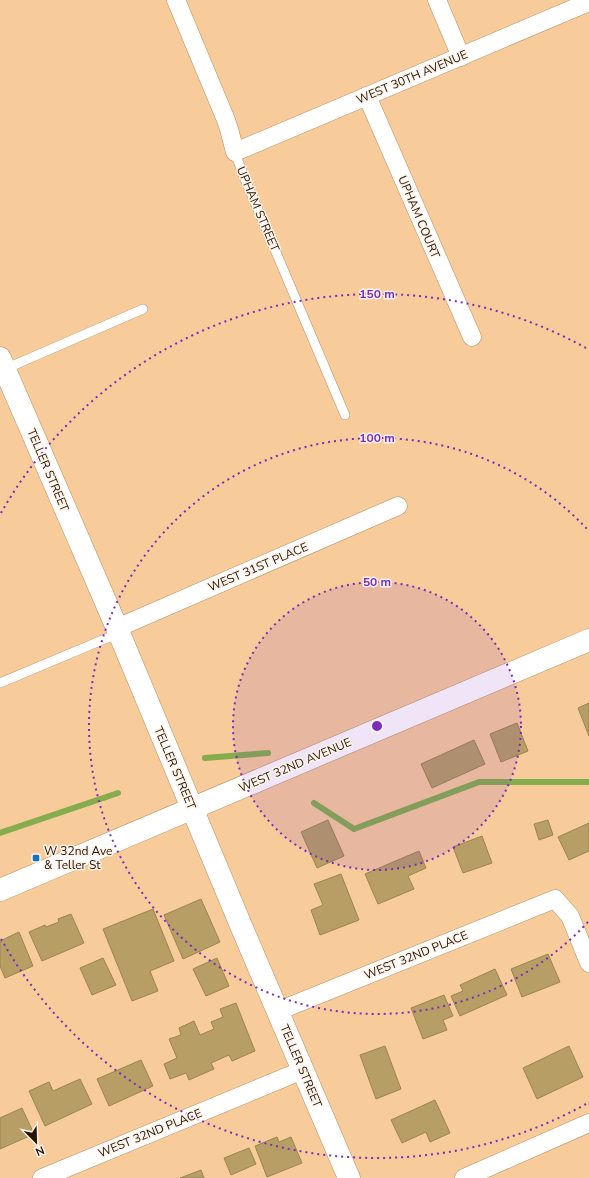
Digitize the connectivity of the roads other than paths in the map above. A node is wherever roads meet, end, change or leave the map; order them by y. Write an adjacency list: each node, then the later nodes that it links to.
1 (176, 0): 6 (street, UPHAM STREET)
2 (437, 0): 4 (street)
3 (589, 2): 4 (street, WEST 30TH AVENUE)
4 (461, 57): 5 (street, WEST 30TH AVENUE)
5 (367, 96): 6 (street, WEST 30TH AVENUE); 8 (street, UPHAM COURT)
6 (235, 152): 10 (lane, UPHAM STREET)
7 (143, 309): 9 (lane)
8 (472, 337)
9 (2, 364): 12 (street, TELLER STREET)
10 (345, 415)
11 (398, 506): 12 (street, WEST 31ST PLACE)
12 (118, 631): 14 (lane, WEST 31ST PLACE); 15 (street, TELLER STREET)
13 (589, 640): 15 (street, WEST 32ND AVENUE)
14 (0, 683)
15 (192, 809): 16 (street, WEST 32ND AVENUE); 18 (street, TELLER STREET)
16 (0, 890)
17 (589, 963): 18 (street, WEST 32ND PLACE)
18 (278, 1011): 19 (street, TELLER STREET)
19 (303, 1070): 21 (street, WEST 32ND PLACE); 22 (street, TELLER STREET)
20 (589, 1123): 23 (street)
21 (42, 1178)
22 (349, 1178)
23 (464, 1178)

